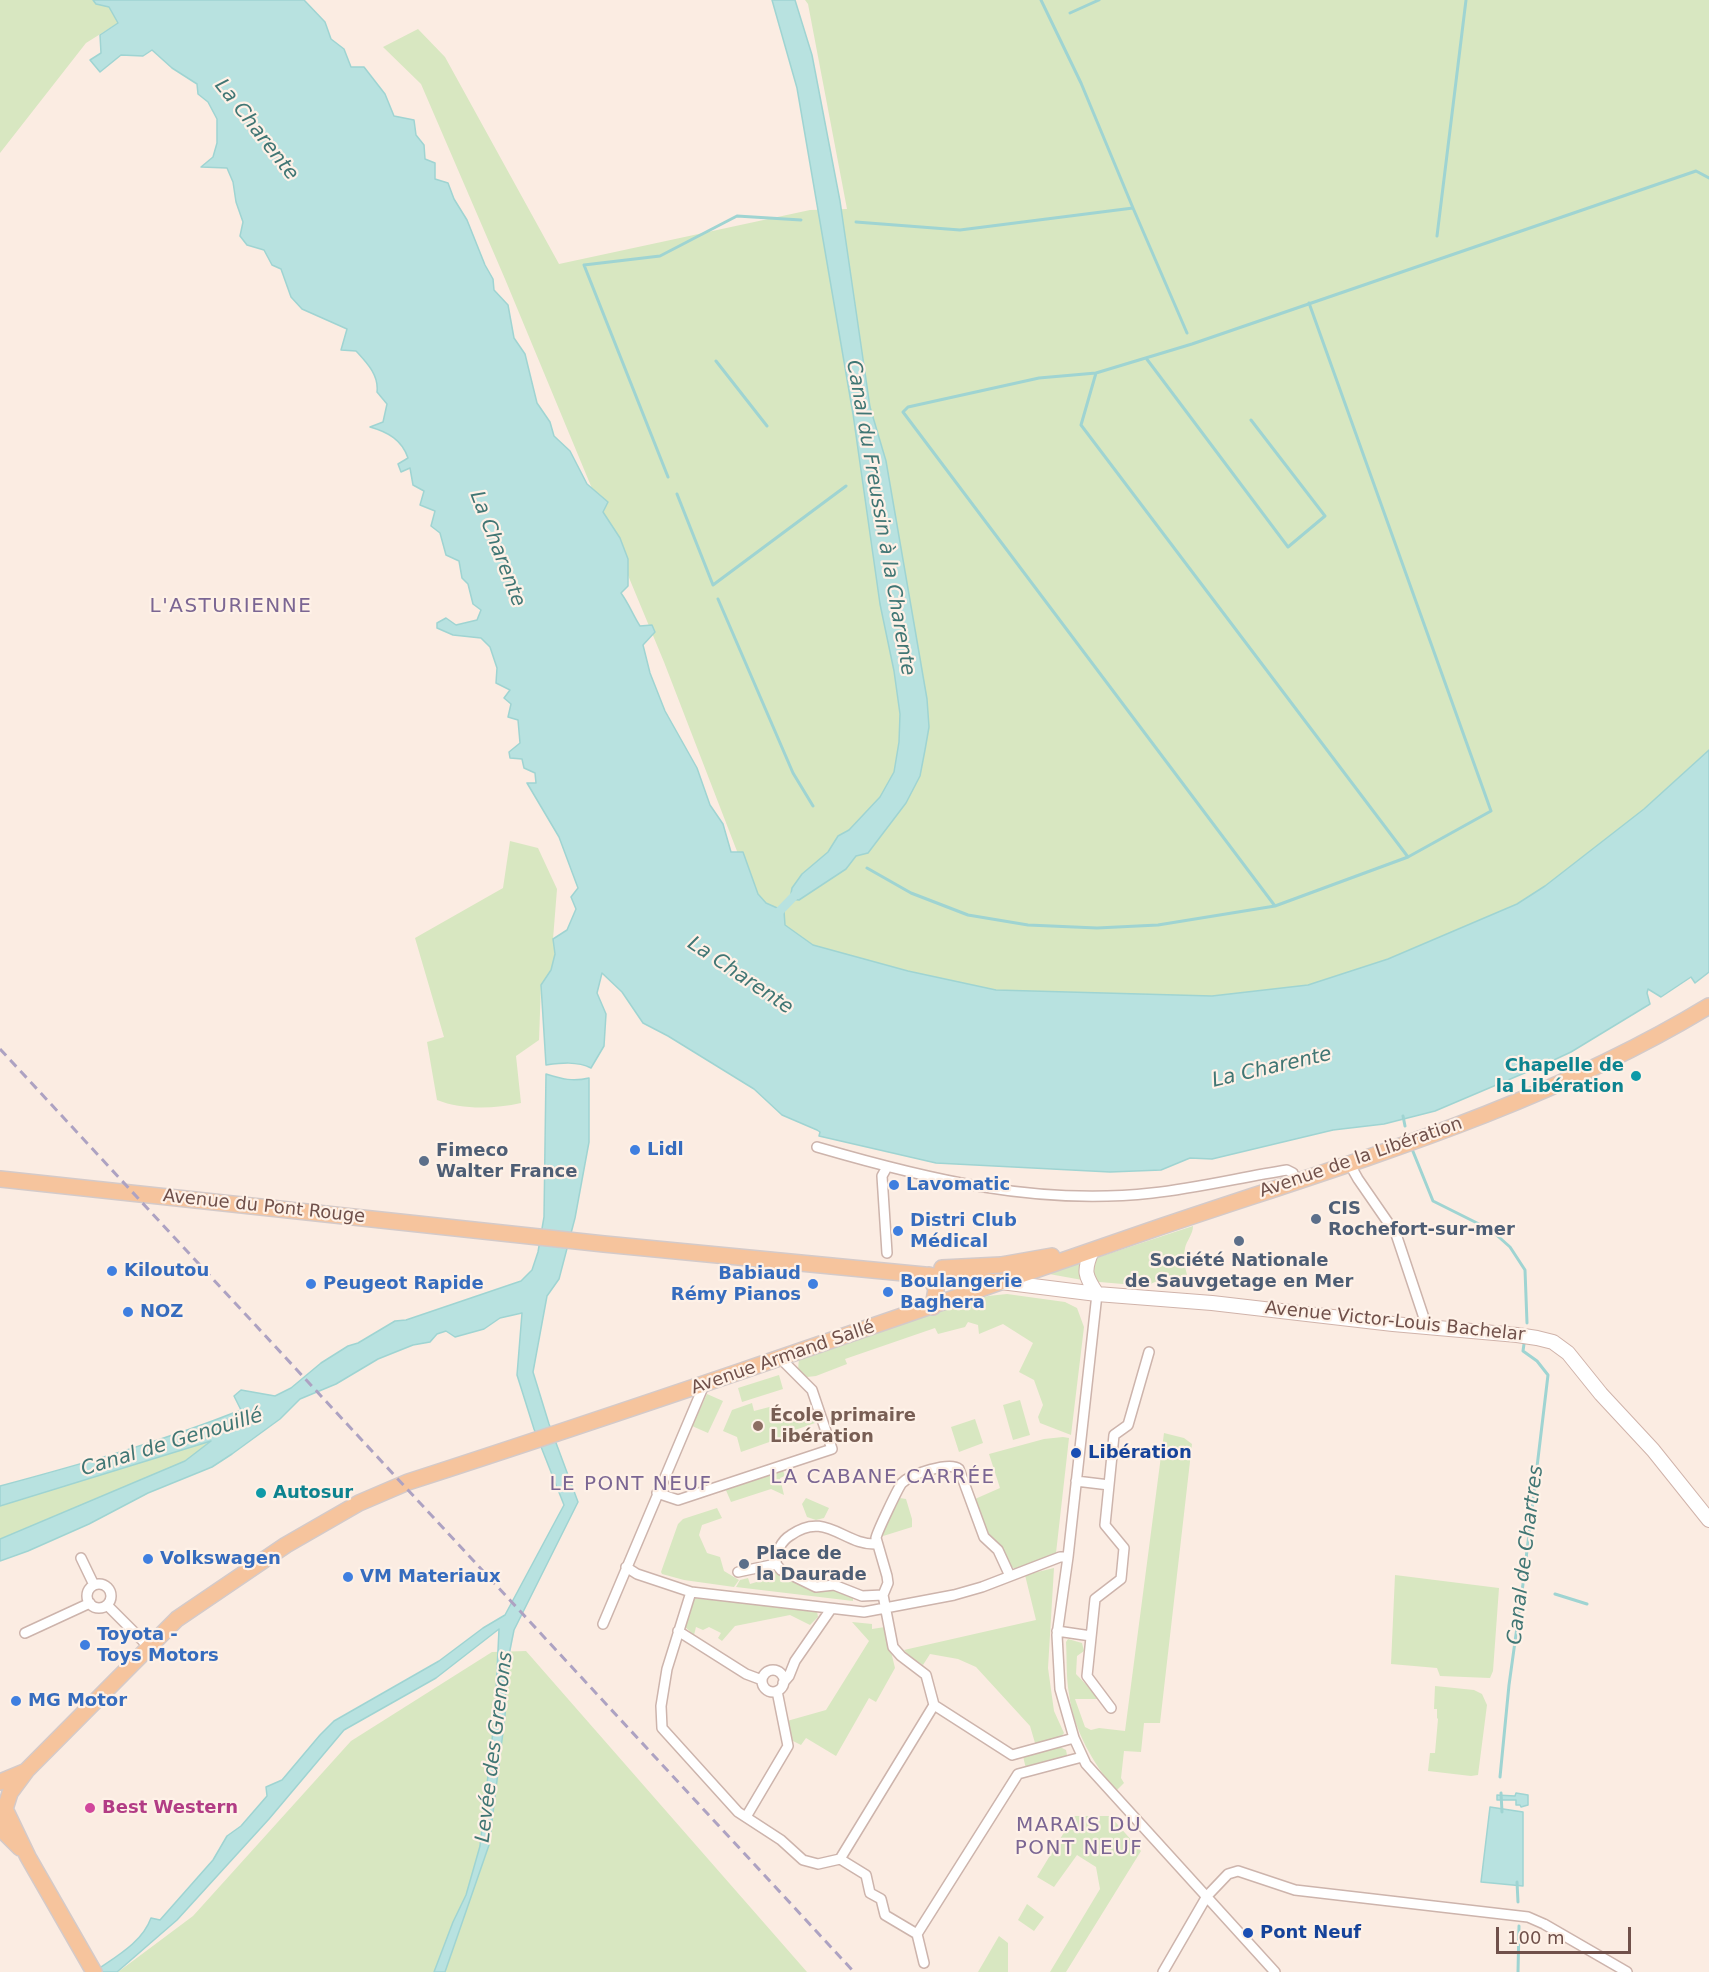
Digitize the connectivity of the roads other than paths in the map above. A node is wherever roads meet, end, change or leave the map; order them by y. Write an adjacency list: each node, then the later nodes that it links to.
1 (1709, 1006): 3 (main road, Avenue de la Libération)
2 (817, 1147): 4 (street)
3 (1349, 1163): 6 (main road, Avenue de la Libération); 15 (street)
4 (887, 1167): 6 (street); 9 (street)
5 (0, 1179): 10 (main road, Avenue du Pont Rouge)
6 (1295, 1181): 7 (main road, Avenue de la Libération)
7 (1117, 1242): 8 (main road, Avenue de la Libération); 10 (main road)
8 (1092, 1251): 12 (main road, Avenue de la Libération); 13 (main road)
9 (887, 1253)
10 (910, 1272): 11 (main road)
11 (929, 1275): 12 (main road); 14 (main road)
12 (1001, 1282): 13 (main road, Avenue Victor-Louis Bachelar); 14 (main road, Avenue Armand Sallé)
13 (1098, 1294): 15 (main road, Avenue Victor-Louis Bachelar); 19 (street)
14 (933, 1306): 17 (main road, Avenue Armand Sallé)
15 (1424, 1326): 22 (main road, Avenue Victor-Louis Bachelar)
16 (1149, 1352): 20 (street)
17 (781, 1359): 18 (main road, Avenue Armand Sallé); 21 (street)
18 (704, 1385): 21 (street); 42 (main road, Avenue Armand Sallé)
19 (1076, 1481): 20 (street); 24 (street)
20 (1109, 1485): 41 (street)
21 (657, 1493): 27 (street)
22 (1709, 1520)
23 (877, 1544): 26 (street); 29 (street); 32 (street)
24 (1068, 1557): 29 (street); 39 (street)
25 (81, 1558): 30 (street)
26 (776, 1563): 28 (street); 32 (street)
27 (626, 1567): 31 (street); 37 (street)
28 (738, 1572)
29 (1010, 1576): 36 (street)
30 (94, 1586): 33 (street); 34 (street)
31 (691, 1592): 35 (street); 38 (street)
32 (883, 1594): 36 (street)
33 (90, 1603): 34 (street); 40 (street)
34 (107, 1605): 42 (street)
35 (831, 1609): 36 (street); 43 (street)
36 (886, 1609): 47 (street)
37 (603, 1624)
38 (678, 1631): 45 (street); 56 (street)
39 (1057, 1631): 41 (street); 49 (street)
40 (26, 1633)
41 (1091, 1636): 48 (street)
42 (149, 1647): 52 (main road, Avenue Armand Sallé)
43 (795, 1661): 44 (street); 46 (street)
44 (778, 1671): 45 (street); 46 (street)
45 (762, 1680): 46 (street)
46 (780, 1687): 56 (street)
47 (934, 1706): 50 (street); 59 (street)
48 (1111, 1708)
49 (1074, 1738): 50 (street); 51 (street)
50 (1012, 1755): 53 (street)
51 (1082, 1757): 53 (street); 60 (street)
52 (27, 1770): 54 (main road); 55 (main road)
53 (1018, 1774): 61 (street)
54 (0, 1785): 55 (main road)
55 (4, 1810): 58 (main road)
56 (746, 1817): 59 (street)
57 (0, 1828): 58 (main road)
58 (28, 1857): 63 (main road)
59 (840, 1859): 61 (street)
60 (1207, 1896): 64 (street); 65 (street); 66 (street)
61 (917, 1934): 62 (street)
62 (924, 1964)
63 (91, 1967)
64 (1162, 1972)
65 (1275, 1972)
66 (1627, 1972)

